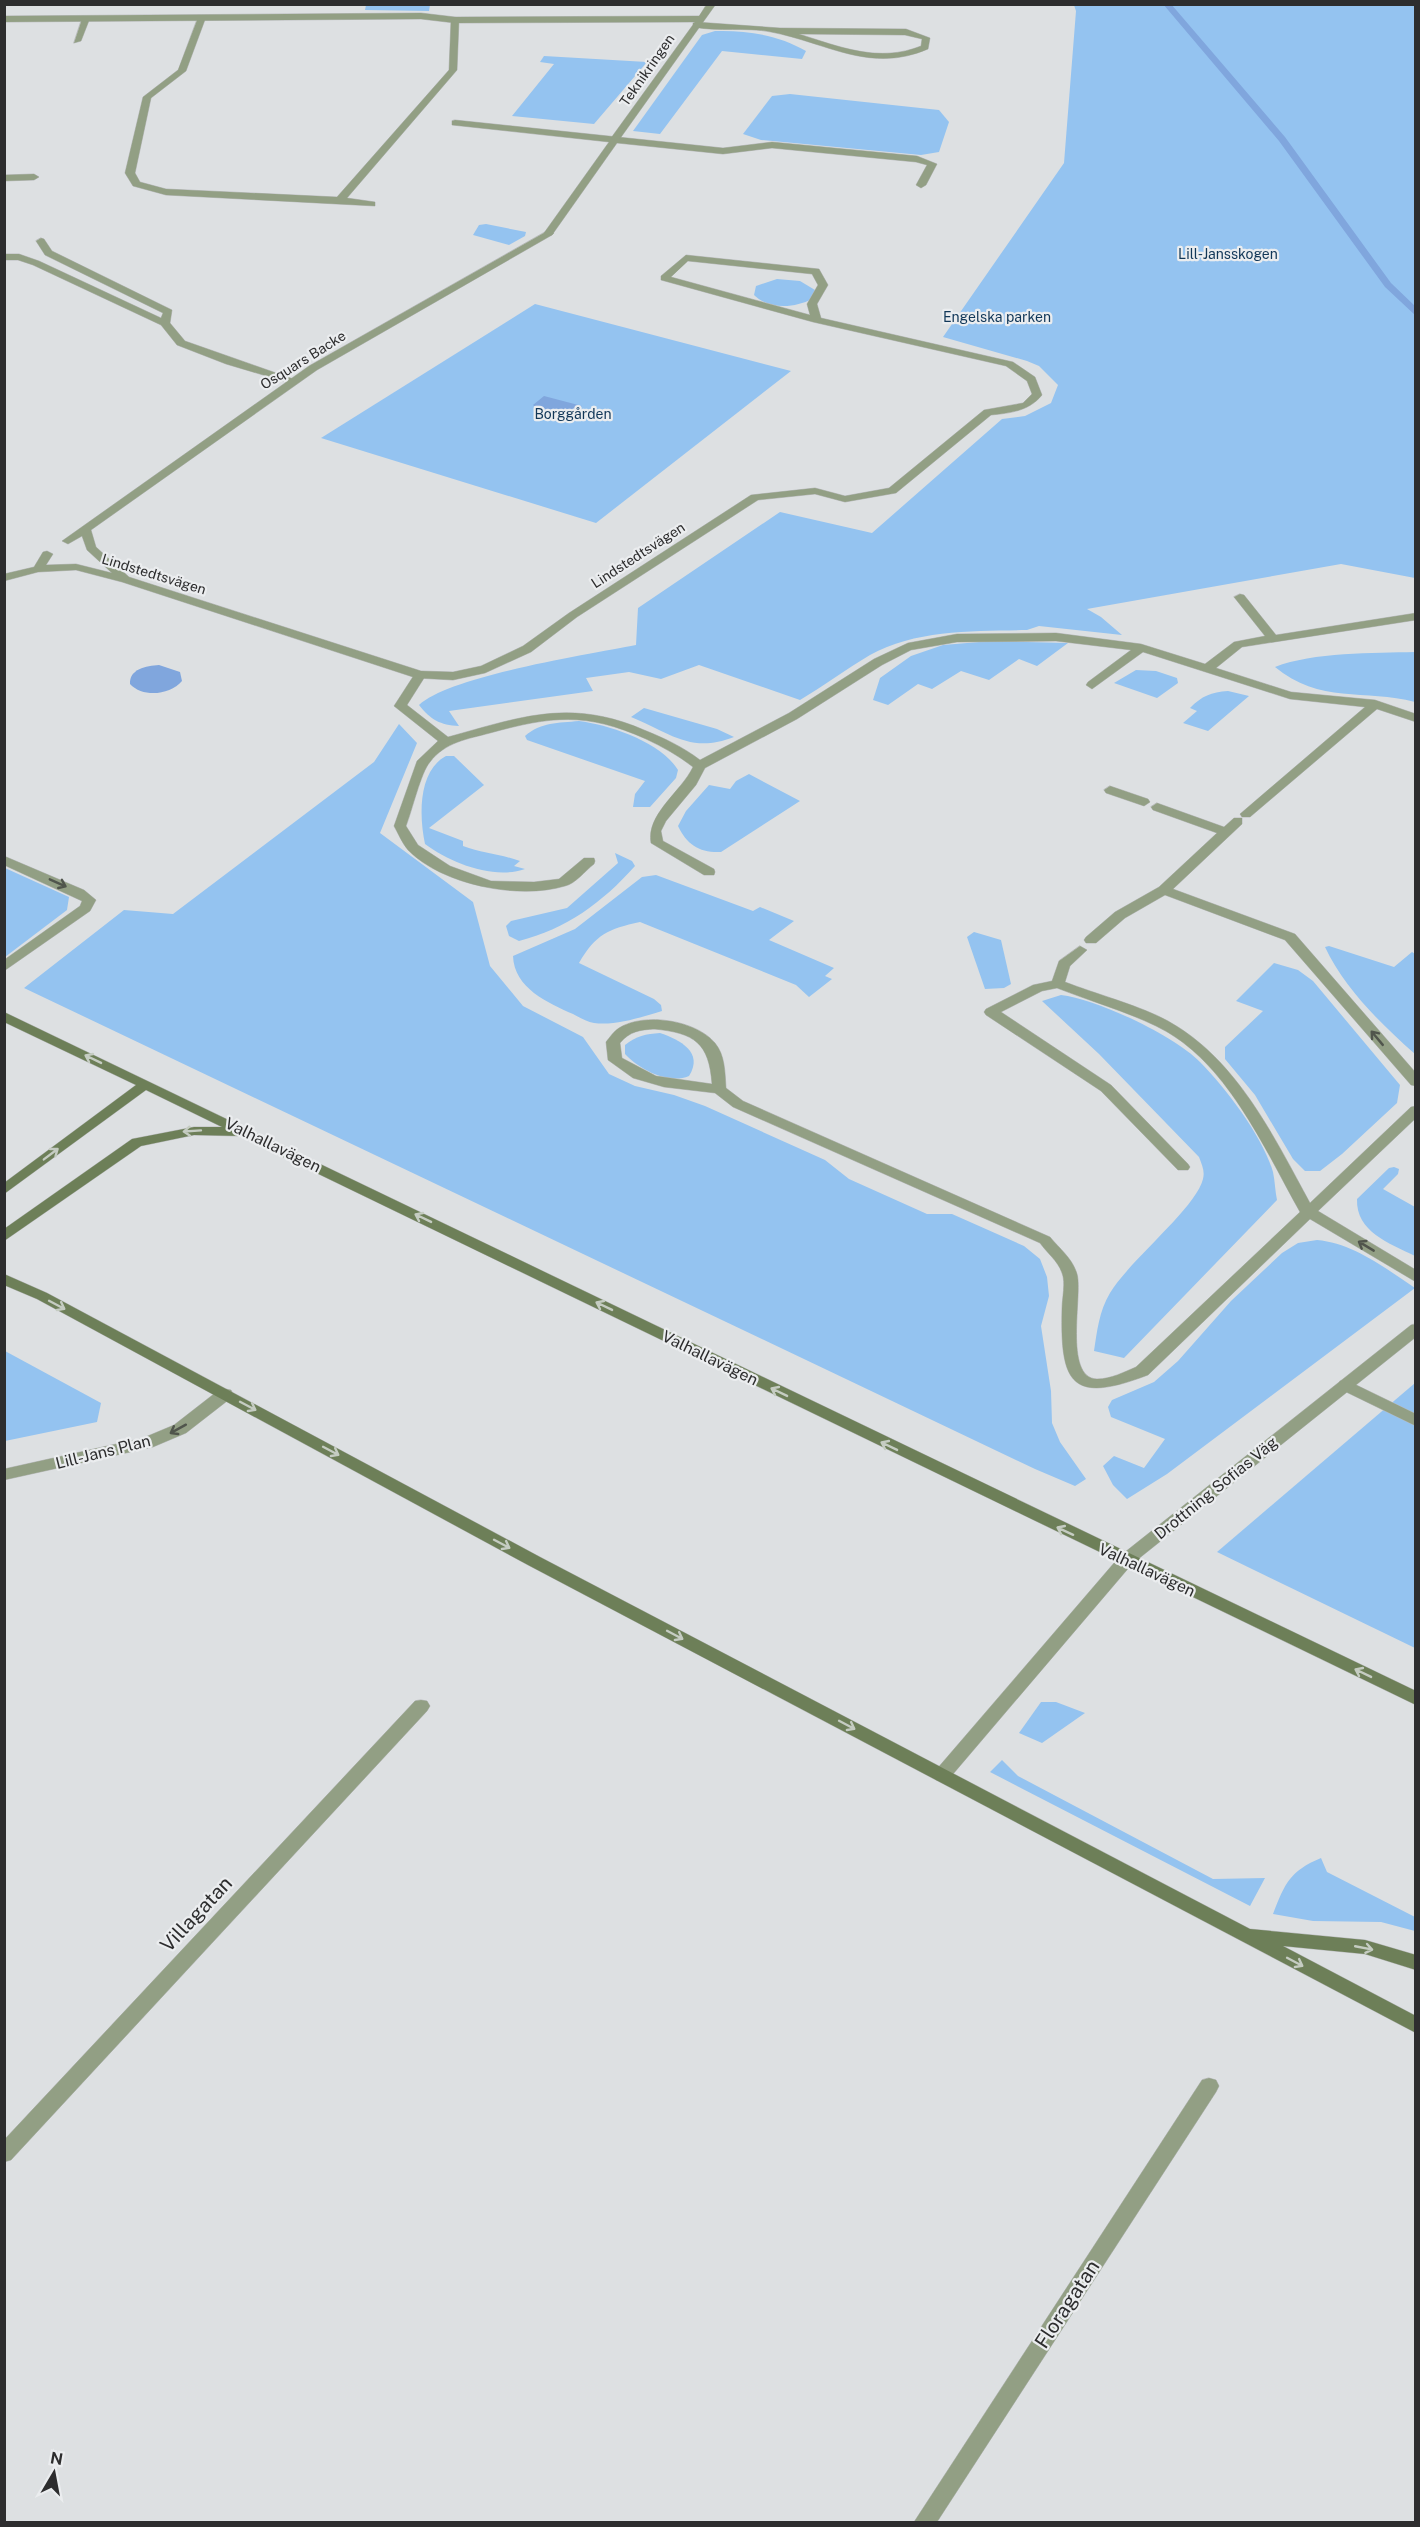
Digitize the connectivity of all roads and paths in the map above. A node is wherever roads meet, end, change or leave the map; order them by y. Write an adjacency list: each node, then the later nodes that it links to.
1 (712, 4): 6 (street, Teknikringen)
2 (202, 17): 3 (street, Teknikringen); 5 (street, Teknikringen); 14 (street)
3 (86, 18): 4 (street, Teknikringen); 8 (street)
4 (4, 19)
5 (455, 20): 6 (street, Teknikringen); 14 (street)
6 (699, 22): 7 (street); 10 (street, Teknikringen)
7 (778, 31): 7 (street)
8 (77, 41)
9 (455, 123): 10 (street)
10 (616, 138): 13 (street); 16 (street, Teknikringen)
11 (33, 177): 12 (street)
12 (4, 178)
13 (921, 185)
14 (340, 200): 15 (street)
15 (372, 204)
16 (549, 233): 21 (street, Osquars Backe)
17 (41, 241): 20 (street)
18 (4, 257): 20 (street)
19 (817, 320): 19 (street, Lindstedtsvägen); 33 (street, Lindstedtsvägen)
20 (165, 323): 21 (street)
21 (294, 381): 22 (street, Osquars Backe)
22 (85, 529): 23 (street, Osquars Backe); 27 (street)
23 (68, 541)
24 (47, 554): 25 (street)
25 (38, 569): 26 (street, Lindstedtsvägen); 27 (street, Lindstedtsvägen)
26 (4, 578)
27 (126, 580): 33 (street, Lindstedtsvägen)
28 (1240, 597): 30 (street)
29 (1416, 616): 30 (street)
30 (1273, 639): 32 (street)
31 (1142, 648): 32 (street); 34 (street); 38 (street)
32 (1208, 669): 35 (street)
33 (420, 675): 37 (street)
34 (1092, 685)
35 (1375, 704): 36 (street); 42 (street)
36 (1416, 718)
37 (446, 741): 38 (street); 44 (street)
38 (700, 766): 45 (street)
39 (1110, 790): 40 (street)
40 (1144, 802)
41 (1157, 807): 42 (street)
42 (1225, 832): 46 (street)
43 (4, 860): 49 (street, one-way to 49)
44 (589, 861)
45 (709, 872)
46 (1164, 890): 47 (street); 52 (street, one-way to 46)
47 (1091, 940)
48 (1080, 950): 50 (street)
49 (4, 967)
50 (1058, 984): 57 (street); 59 (street)
51 (4, 1016): 53 (main road, Valhallavägen, one-way to 51)
52 (1416, 1082)
53 (146, 1084): 56 (main road, Valhallavägen); 58 (main road, one-way to 53)
54 (719, 1089): 54 (street); 59 (street)
55 (1416, 1110): 59 (street)
56 (250, 1134): 60 (main road, one-way to 60); 68 (main road, Valhallavägen, one-way to 56)
57 (1183, 1167)
58 (4, 1190)
59 (1307, 1211): 61 (street, one-way to 59)
60 (4, 1236)
61 (1416, 1277)
62 (4, 1279): 65 (main road, one-way to 65)
63 (1416, 1329): 64 (street, Drottning Sofias Väg)
64 (1346, 1385): 66 (street); 68 (street, Drottning Sofias Väg)
65 (225, 1394): 67 (street, Lill-Jans Plan, one-way to 67); 71 (main road, one-way to 71)
66 (1416, 1421)
67 (4, 1475)
68 (1126, 1560): 69 (main road, Valhallavägen, one-way to 68); 71 (street, Drottning Sofias Väg)
69 (1416, 1698)
70 (421, 1706): 76 (street, Villagatan)
71 (942, 1775): 72 (main road)
72 (1244, 1935): 73 (main road, one-way to 73); 74 (main road, one-way to 74)
73 (1416, 1963)
74 (1416, 2025)
75 (1209, 2086): 77 (street, Floragatan)
76 (4, 2154)
77 (925, 2523)

